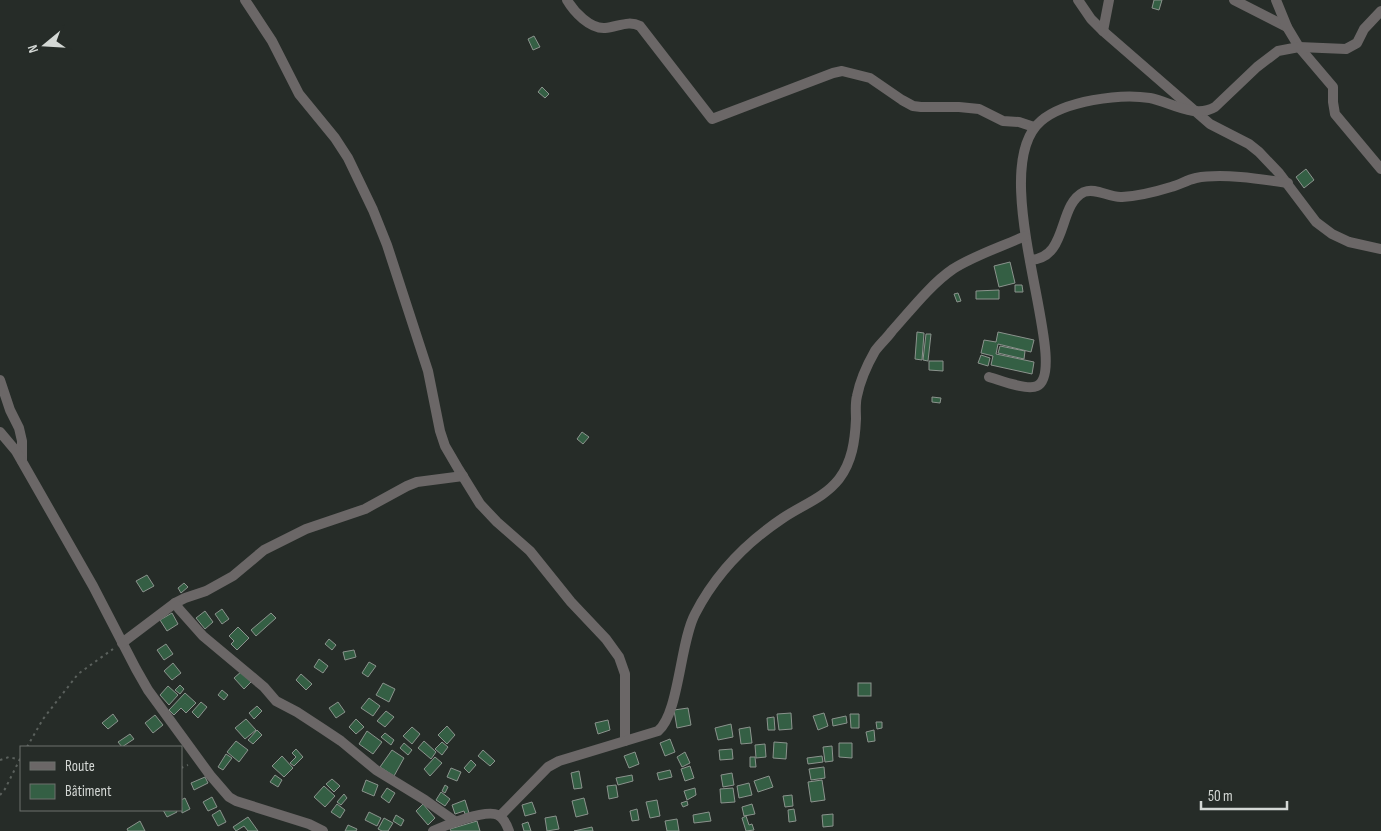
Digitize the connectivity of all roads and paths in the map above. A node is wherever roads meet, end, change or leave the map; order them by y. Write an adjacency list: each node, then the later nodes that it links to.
1 (245, 0): 22 (street)
2 (567, 0): 12 (street)
3 (1078, 0): 9 (street)
4 (1108, 0): 9 (street)
5 (1234, 0): 8 (street)
6 (1276, 0): 8 (street)
7 (1381, 11): 10 (street)
8 (1287, 27): 10 (street)
9 (1103, 31): 11 (street)
10 (1299, 46): 11 (street); 13 (street)
11 (1195, 111): 12 (street); 14 (street)
12 (1034, 127): 15 (street)
13 (1381, 170)
14 (1288, 184): 16 (street); 17 (street)
15 (1025, 236): 17 (street); 25 (street)
16 (1381, 249)
17 (1030, 260): 18 (street)
18 (989, 377)
19 (0, 380): 21 (street)
20 (0, 432): 21 (street)
21 (22, 462): 24 (street)
22 (463, 476): 23 (street); 25 (street)
23 (176, 603): 24 (street); 32 (street)
24 (122, 643): 26 (path); 33 (street)
25 (625, 741): 31 (street)
26 (28, 746)
27 (20, 759): 28 (path)
28 (0, 760)
29 (20, 761): 30 (path)
30 (0, 795)
31 (500, 816): 32 (street); 35 (street)
32 (456, 822): 34 (street)
33 (323, 831)
34 (433, 831)
35 (509, 831)

